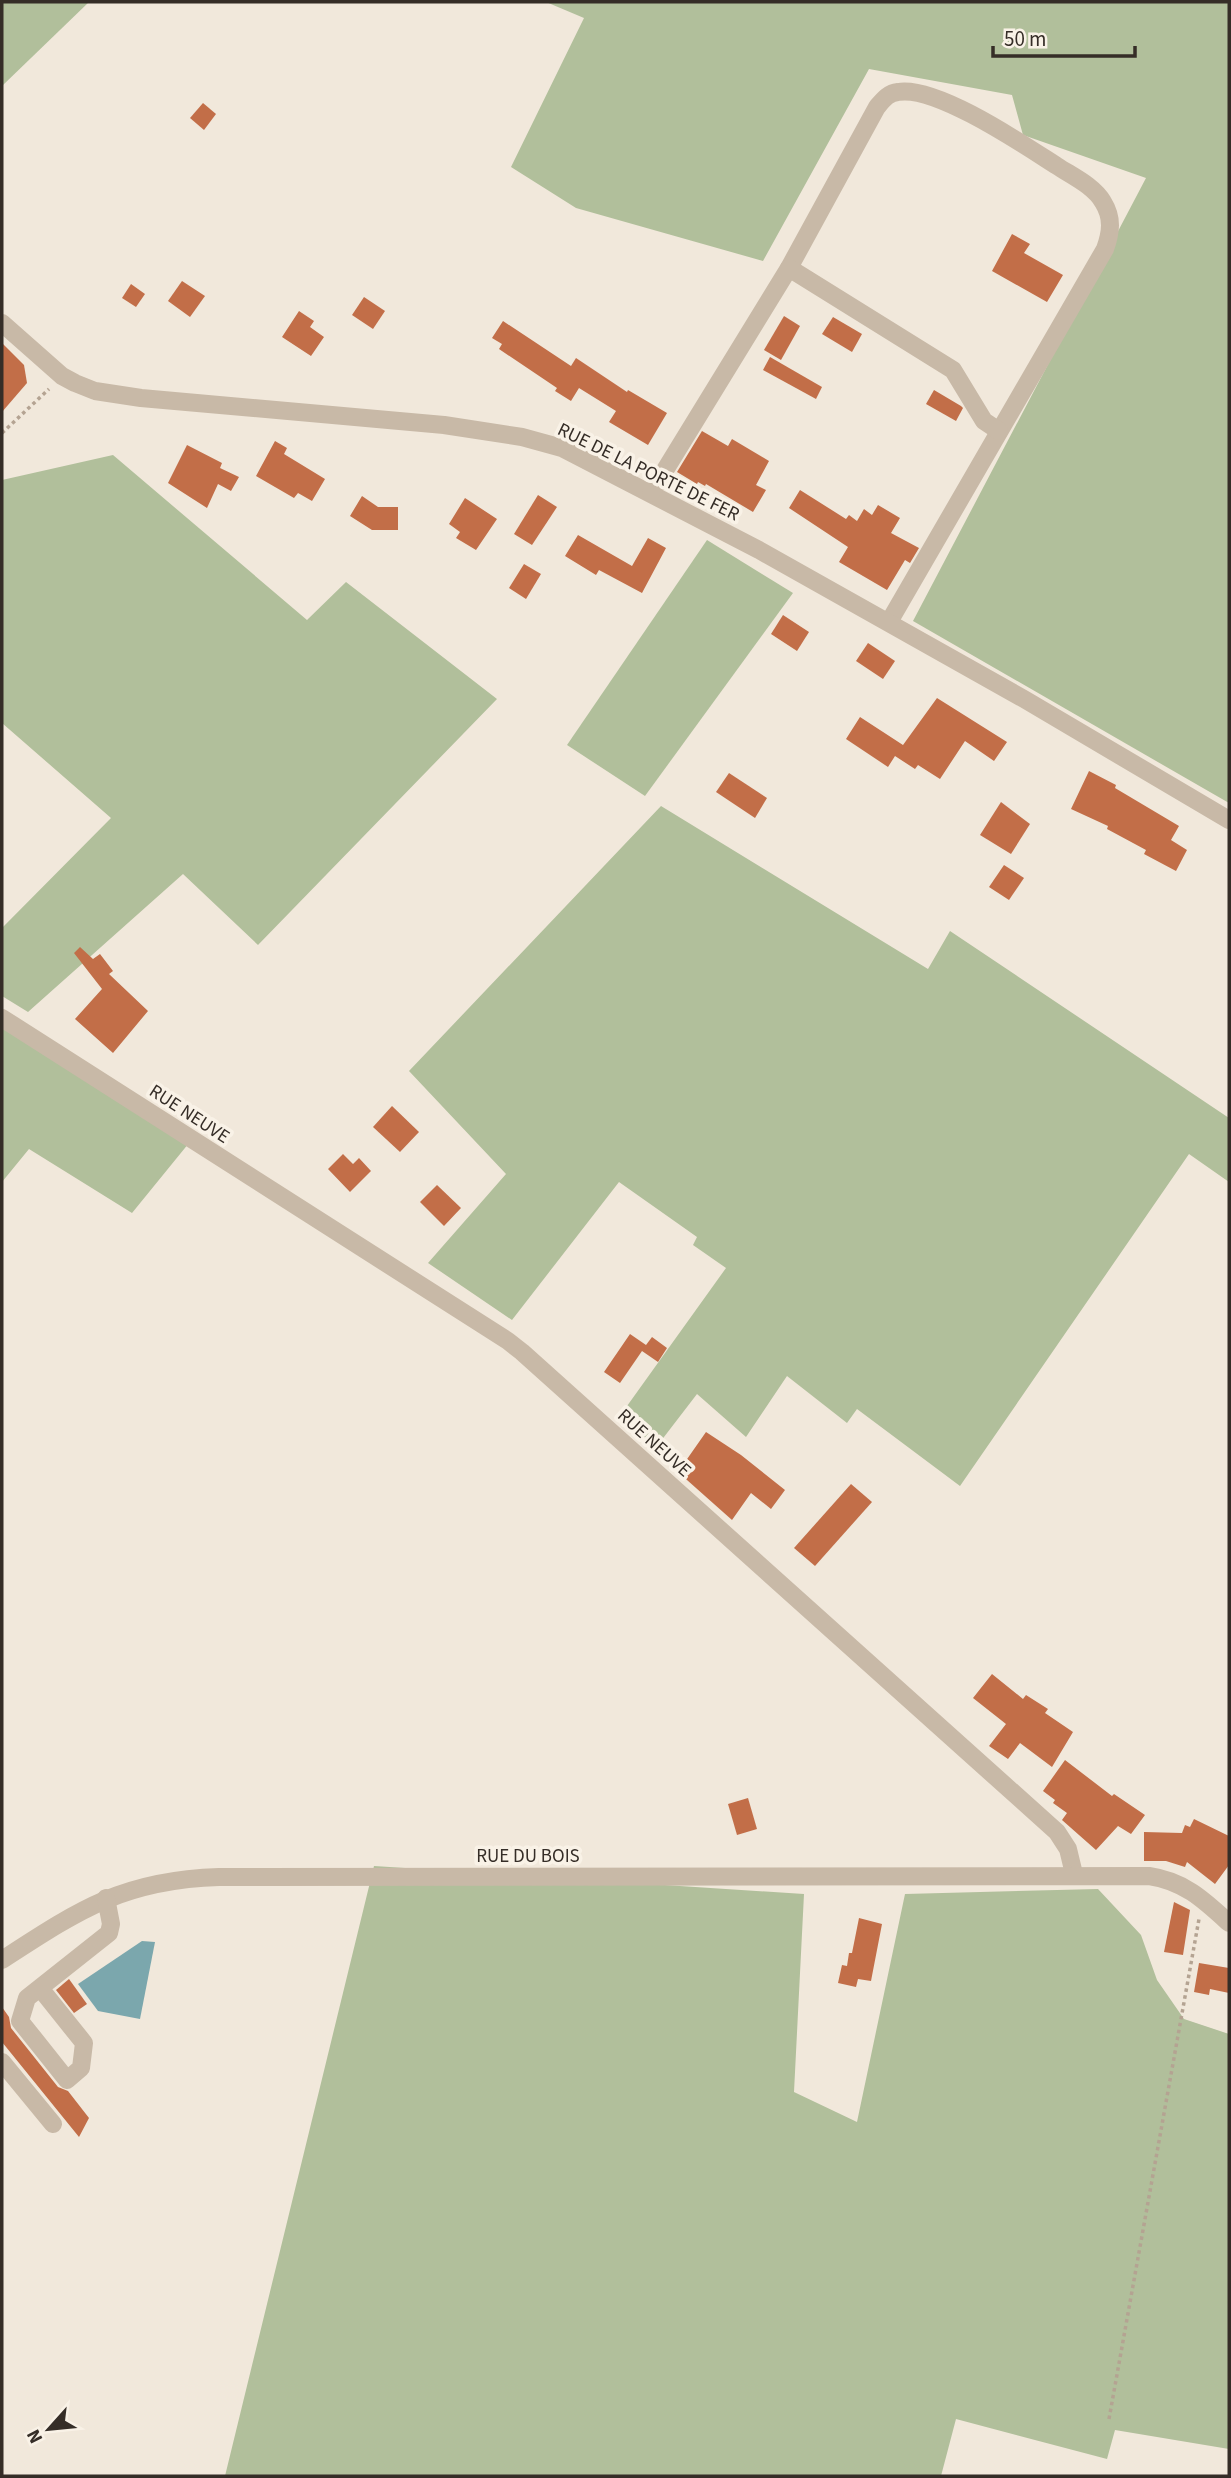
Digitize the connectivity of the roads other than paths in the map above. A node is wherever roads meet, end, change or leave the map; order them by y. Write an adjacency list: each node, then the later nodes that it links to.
1 (789, 268): 3 (street); 3 (street); 4 (street)
2 (2, 323): 4 (street, RUE DE LA PORTE DE FER)
3 (999, 431): 5 (street)
4 (651, 493): 5 (street, RUE DE LA PORTE DE FER)
5 (889, 622): 6 (street, RUE DE LA PORTE DE FER)
6 (1229, 820)
7 (2, 1018): 8 (street, RUE NEUVE)
8 (1074, 1874): 9 (street, RUE DU BOIS); 10 (street)
9 (106, 1898): 11 (street, RUE DU BOIS); 12 (street)
10 (1229, 1923)
11 (2, 1960)
12 (40, 1988): 12 (street)
13 (2, 2062): 14 (street)
14 (53, 2124)

